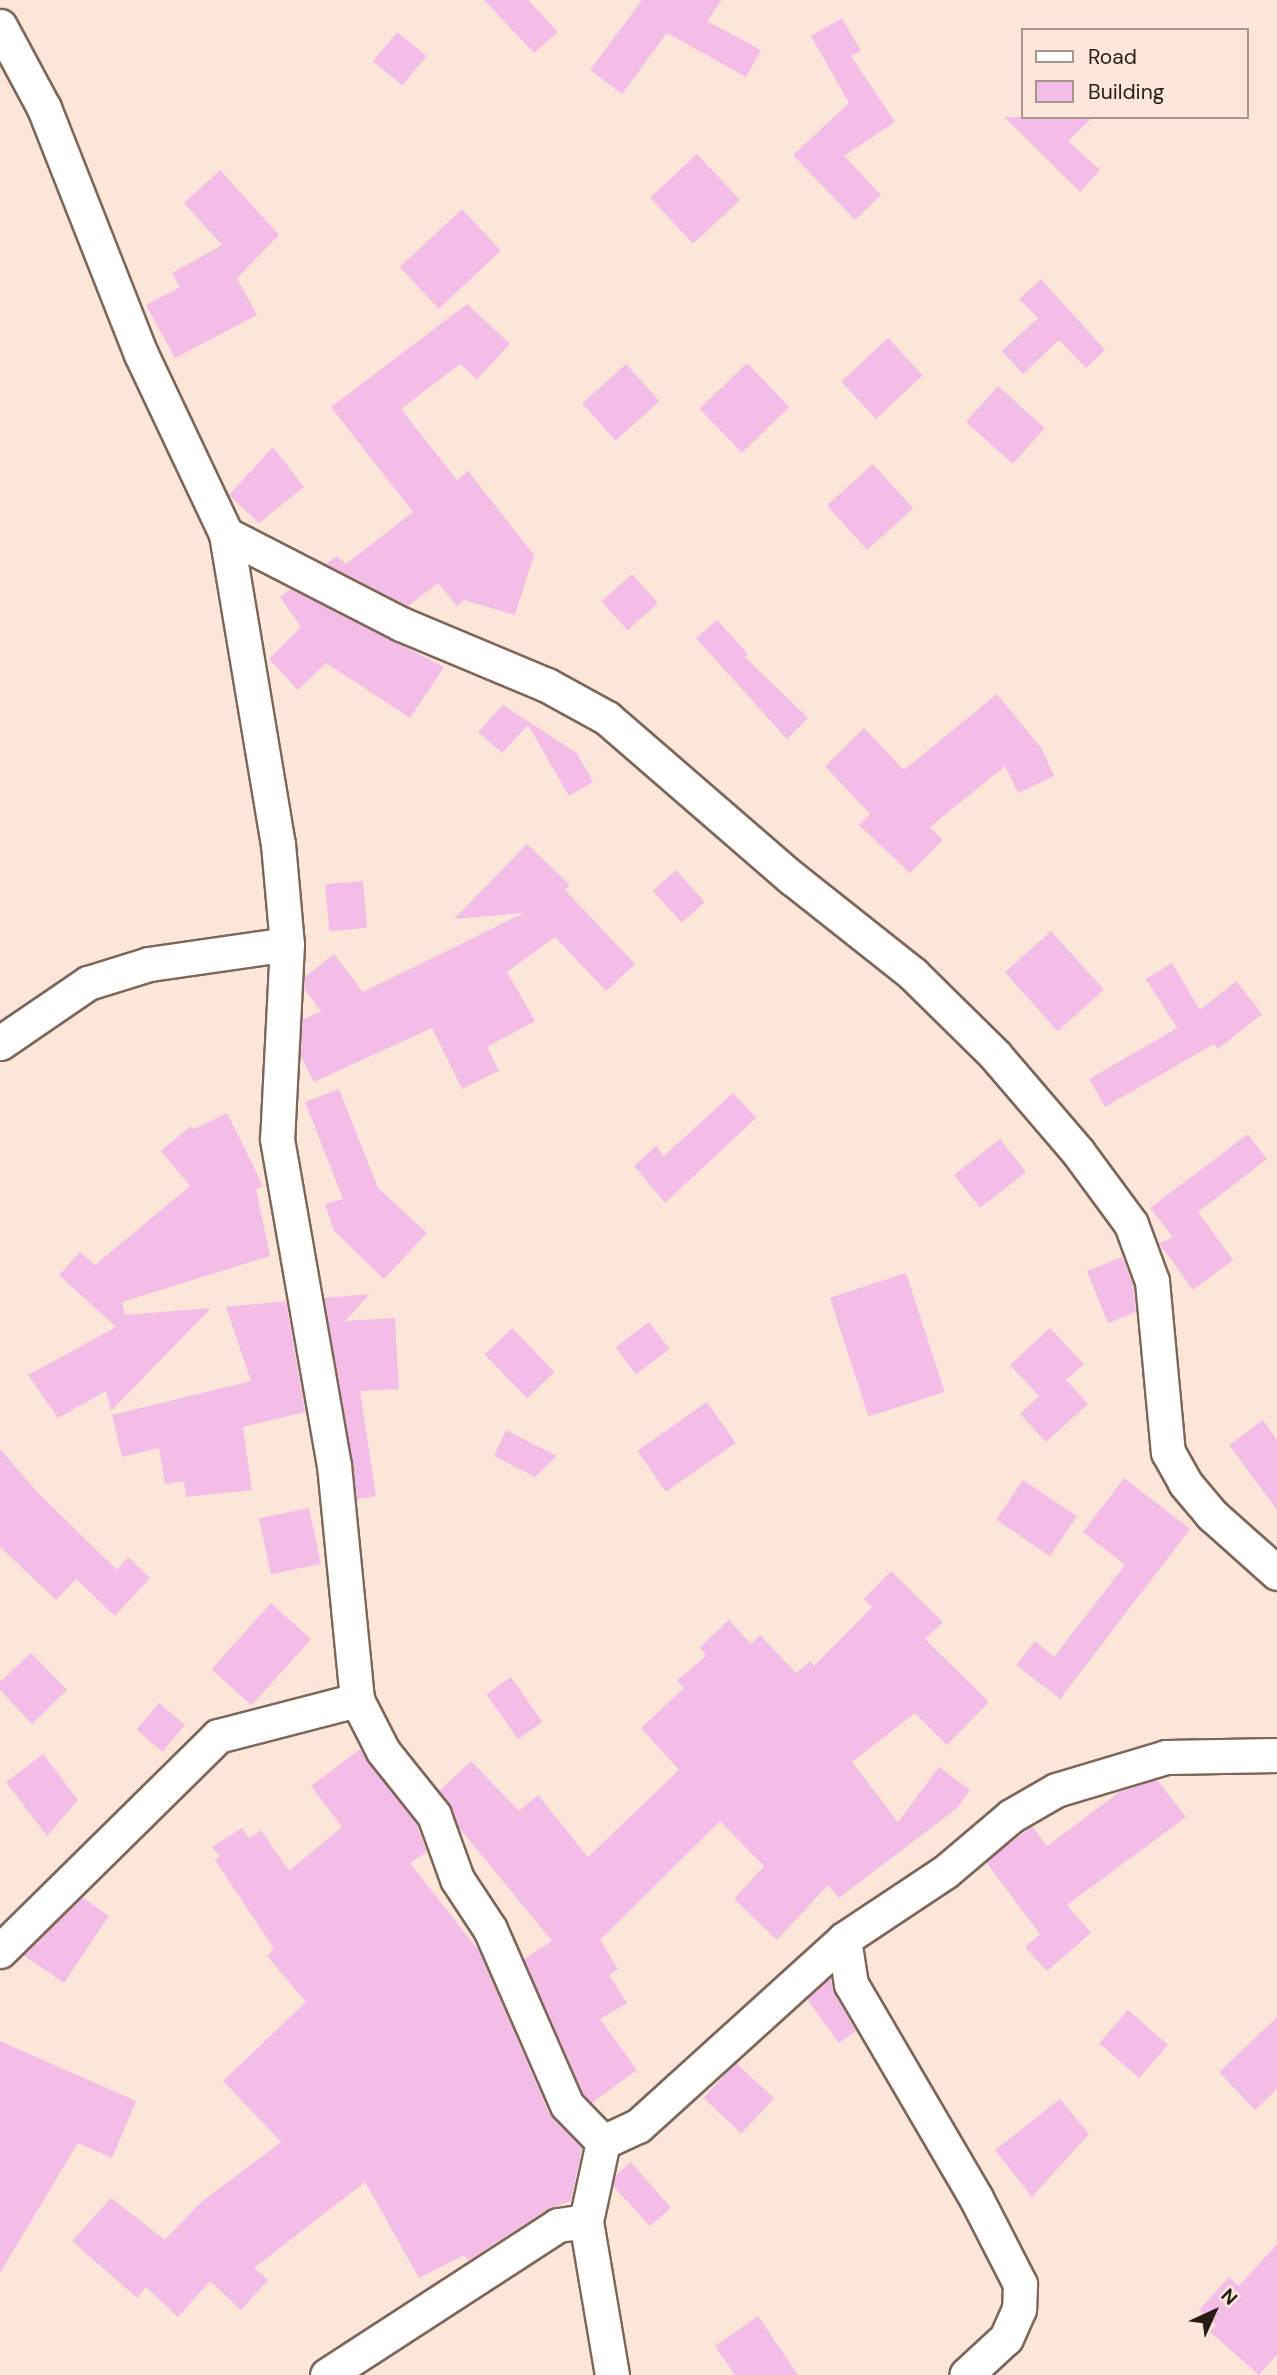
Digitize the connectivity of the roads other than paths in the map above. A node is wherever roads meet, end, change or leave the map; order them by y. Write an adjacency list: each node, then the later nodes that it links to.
1 (0, 26): 2 (street)
2 (226, 534): 3 (street); 5 (street)
3 (287, 944): 4 (street); 6 (street)
4 (0, 1043)
5 (1277, 1573)
6 (357, 1700): 9 (street); 10 (street)
7 (1277, 1755): 8 (street)
8 (844, 1939): 10 (street); 14 (street)
9 (0, 1951)
10 (603, 2142): 11 (street)
11 (586, 2221): 12 (street); 13 (street)
12 (327, 2375)
13 (612, 2375)
14 (966, 2375)

